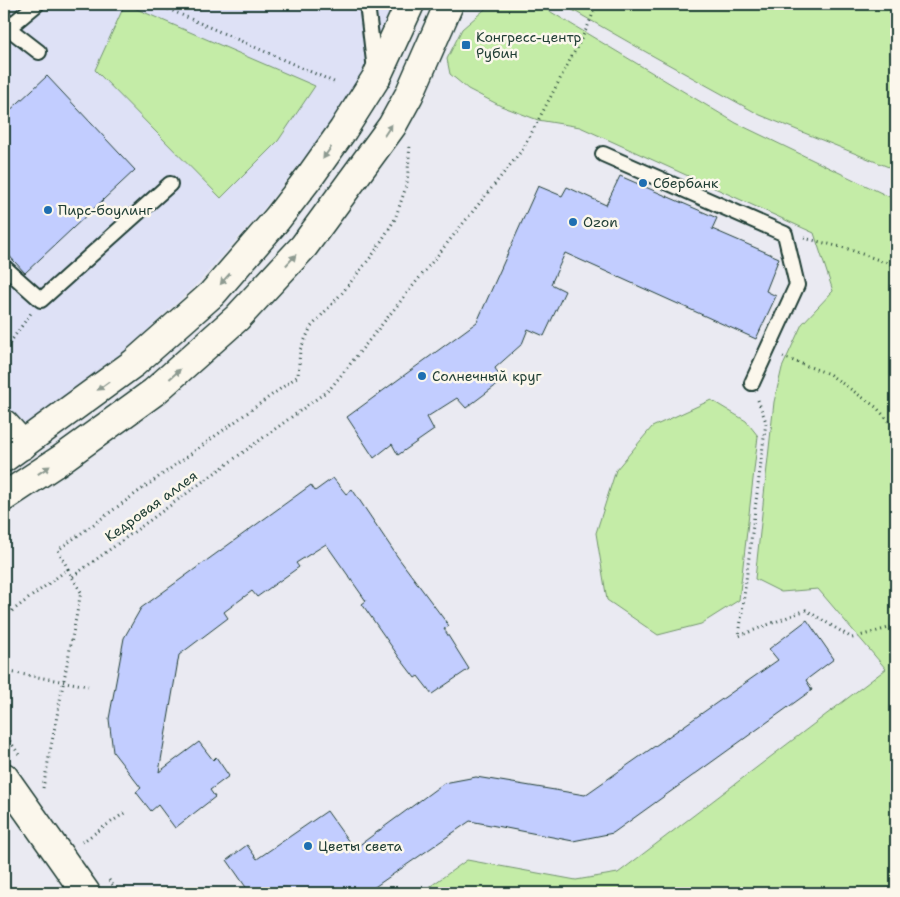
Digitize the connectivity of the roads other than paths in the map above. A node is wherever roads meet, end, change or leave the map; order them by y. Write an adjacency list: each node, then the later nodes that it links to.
1 (37, 4): 5 (lane)
2 (367, 4): 7 (lane)
3 (410, 4): 7 (main road)
4 (449, 4): 8 (main road)
5 (5, 27): 6 (lane)
6 (39, 52)
7 (376, 78): 8 (main road); 14 (main road, one-way to 14)
8 (409, 95): 15 (main road, one-way to 8)
9 (603, 154): 12 (lane)
10 (170, 184): 11 (lane)
11 (4, 267)
12 (752, 383)
13 (4, 424): 14 (main road)
14 (14, 452)
15 (4, 497)
16 (4, 777): 17 (main road)
17 (86, 893)

